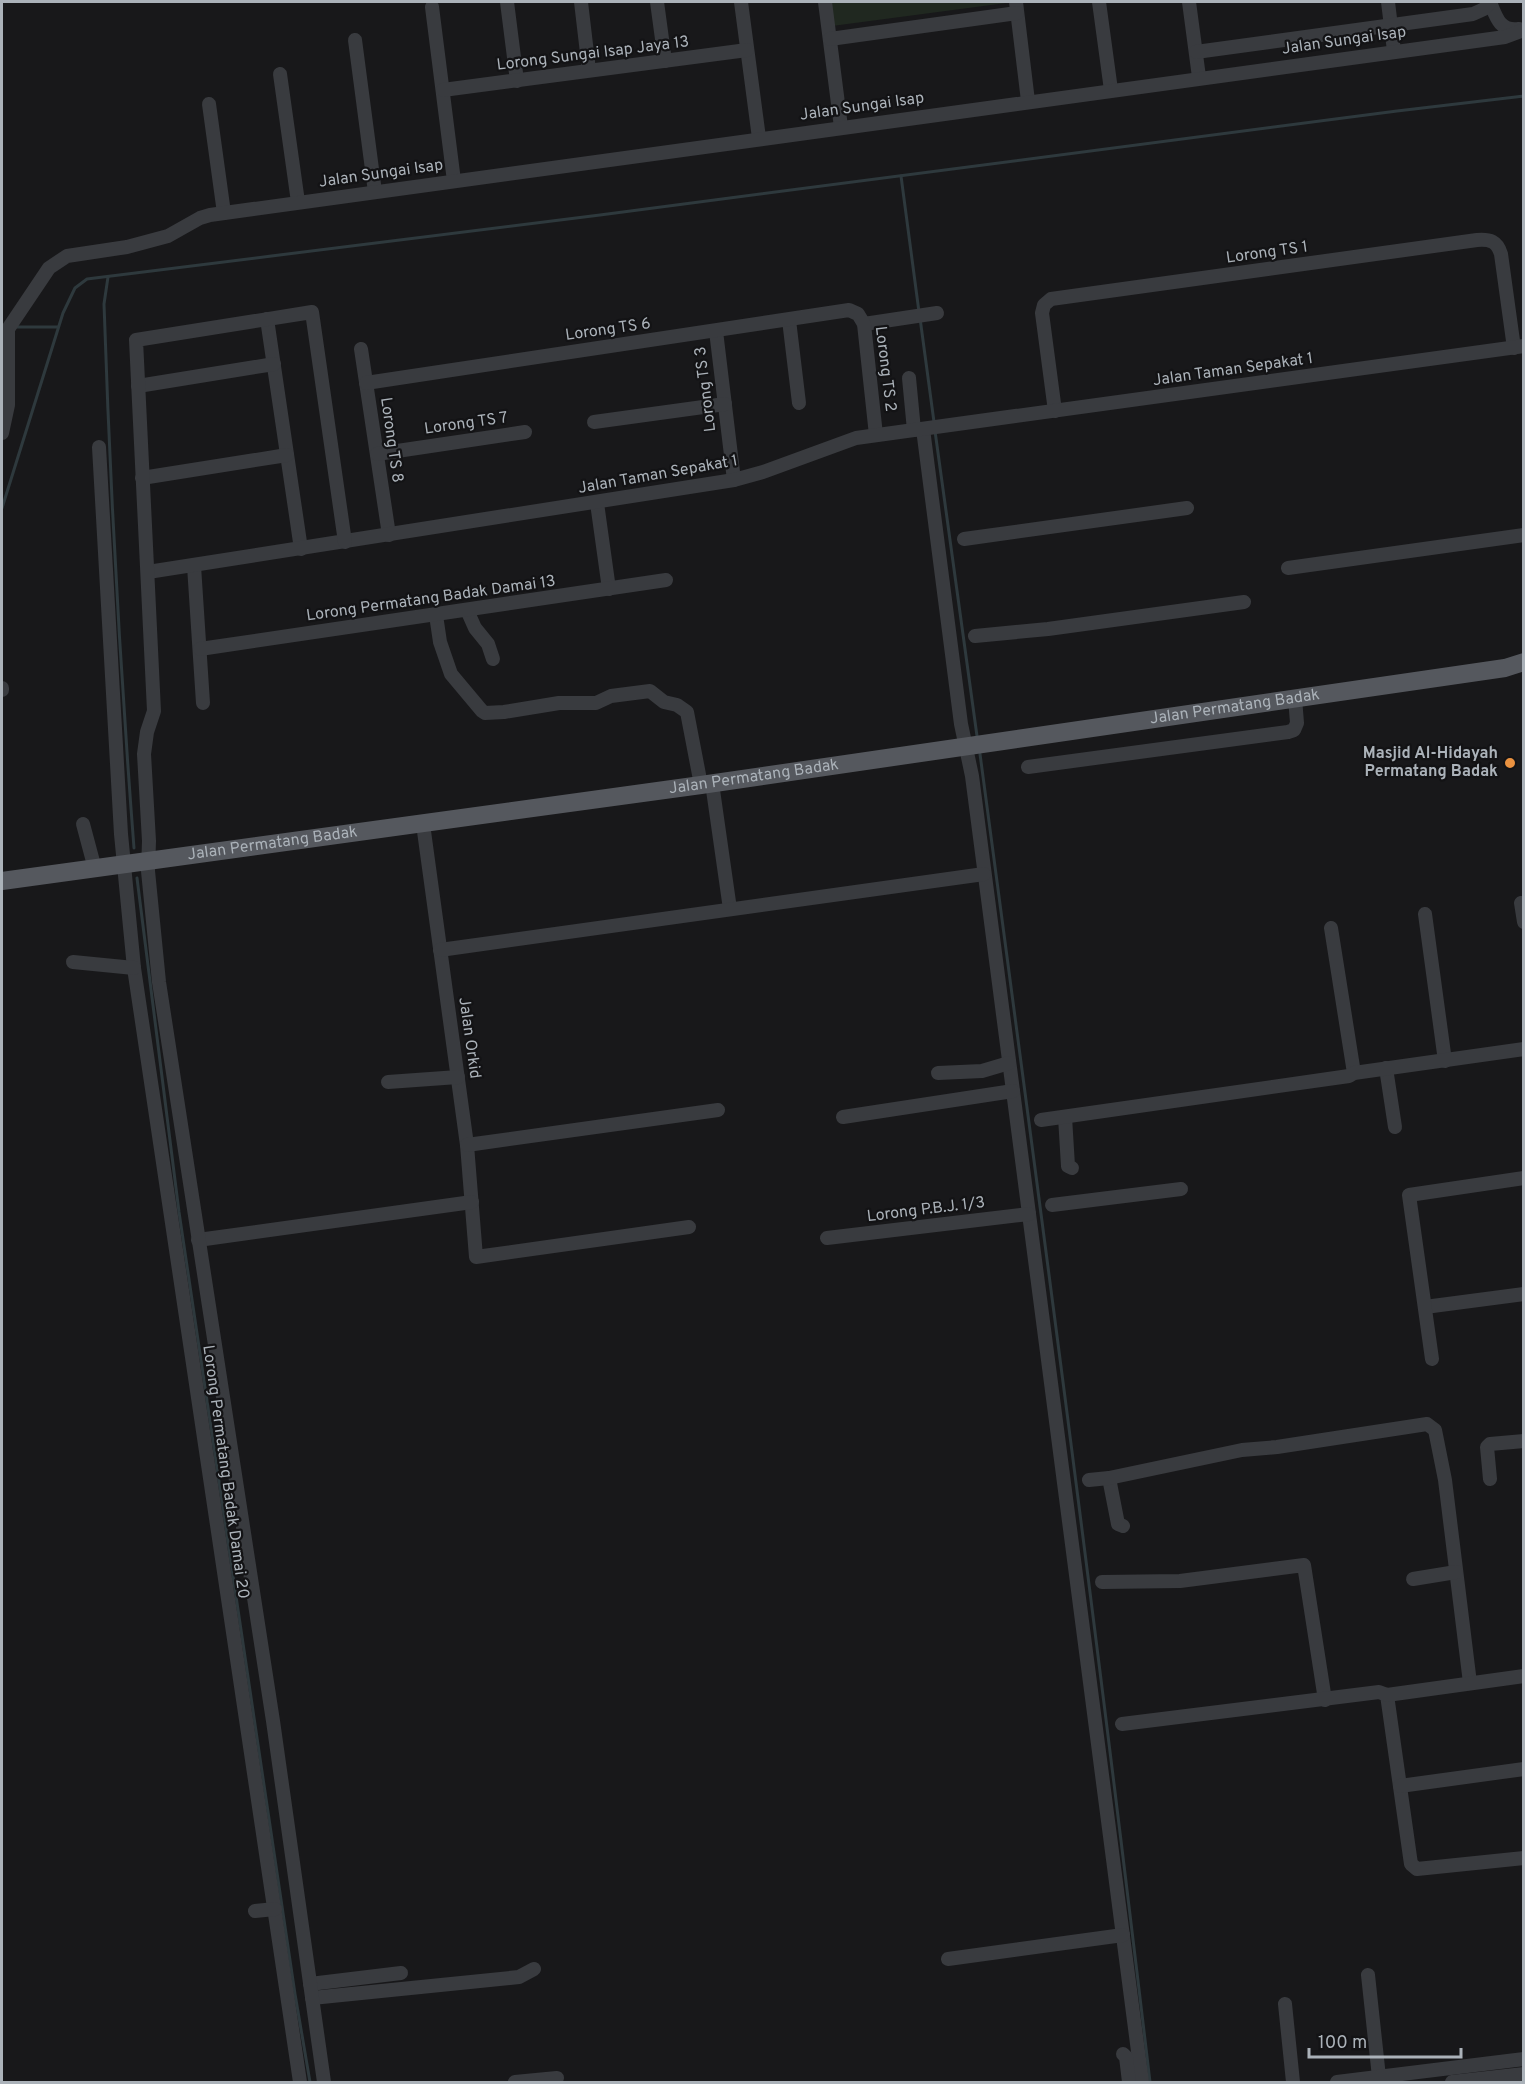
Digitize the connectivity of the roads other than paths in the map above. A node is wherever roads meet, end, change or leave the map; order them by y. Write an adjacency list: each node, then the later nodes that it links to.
1 (507, 2): 25 (street)
2 (581, 2): 22 (street)
3 (657, 2): 21 (street)
4 (741, 2): 18 (street)
5 (825, 2): 16 (street)
6 (1099, 2): 27 (street)
7 (1189, 2): 20 (street)
8 (1388, 2): 12 (street)
9 (1490, 2): 12 (street); 13 (street)
10 (432, 7): 26 (street)
11 (1016, 7): 16 (street); 28 (street)
12 (1390, 25): 19 (street); 20 (street)
13 (1524, 29): 14 (street)
14 (1505, 37): 15 (street); 19 (street, Jalan Sungai Isap)
15 (1524, 38)
16 (830, 39): 30 (street)
17 (355, 40): 33 (street)
18 (747, 50): 21 (street, Lorong Sungai Isap Jaya 13); 31 (street)
19 (1394, 51): 24 (street, Jalan Sungai Isap)
20 (1196, 52): 24 (street)
21 (665, 61): 22 (street, Lorong Sungai Isap Jaya 13)
22 (590, 70): 25 (street, Lorong Sungai Isap Jaya 13)
23 (280, 74): 34 (street)
24 (1199, 77): 27 (street, Jalan Sungai Isap)
25 (517, 81): 26 (street, Lorong Sungai Isap Jaya 13)
26 (443, 90): 32 (street)
27 (1111, 90): 28 (street, Jalan Sungai Isap)
28 (1028, 101): 30 (street, Jalan Sungai Isap)
29 (209, 104): 35 (street)
30 (841, 127): 31 (street, Jalan Sungai Isap)
31 (759, 138): 32 (street, Jalan Sungai Isap)
32 (454, 181): 33 (street, Jalan Sungai Isap)
33 (375, 192): 34 (street, Jalan Sungai Isap)
34 (298, 202): 35 (street, Jalan Sungai Isap)
35 (224, 213): 41 (street, Jalan Sungai Isap)
36 (854, 311): 39 (street, Lorong TS 6); 40 (street, Lorong TS 2)
37 (927, 315): 40 (street)
38 (267, 319): 45 (street); 48 (street); 67 (street)
39 (789, 320): 42 (street, Lorong TS 6); 49 (street)
40 (864, 324): 56 (street, Lorong TS 2)
41 (4, 329): 55 (street)
42 (716, 331): 47 (street, Lorong TS 6); 50 (street, Lorong TS 3)
43 (1519, 347): 51 (street, Jalan Taman Sepakat 1); 51 (street, Lorong TS 1)
44 (361, 349): 47 (street, Lorong TS 8)
45 (274, 364): 48 (street); 59 (street)
46 (909, 378): 53 (street)
47 (366, 383): 58 (street, Lorong TS 8)
48 (138, 386): 60 (street)
49 (799, 403)
50 (724, 404): 52 (street); 61 (street, Lorong TS 3)
51 (1055, 411): 53 (street, Jalan Taman Sepakat 1)
52 (594, 422)
53 (921, 429): 56 (street, Jalan Taman Sepakat 1); 85 (street)
54 (525, 432): 58 (street, Lorong TS 7)
55 (2, 433)
56 (876, 435): 61 (street, Jalan Taman Sepakat 1)
57 (99, 447): 91 (street, Lorong Permatang Badak Damai 20)
58 (377, 454): 64 (street, Lorong TS 8)
59 (287, 455): 60 (street); 68 (street)
60 (142, 478): 71 (street)
61 (734, 480): 62 (street, Jalan Taman Sepakat 1)
62 (597, 502): 64 (street, Jalan Taman Sepakat 1); 73 (street)
63 (1187, 508): 66 (street)
64 (389, 535): 67 (street)
65 (1524, 535): 70 (street)
66 (964, 539)
67 (345, 542): 68 (street)
68 (301, 549): 69 (street)
69 (194, 566): 71 (street); 78 (street)
70 (1287, 568)
71 (148, 572): 90 (street)
72 (666, 580): 73 (street, Lorong Permatang Badak Damai 13)
73 (609, 589): 75 (street, Lorong Permatang Badak Damai 13)
74 (1244, 602): 77 (street)
75 (467, 610): 76 (street, Lorong Permatang Badak Damai 13); 79 (street)
76 (436, 615): 78 (street, Lorong Permatang Badak Damai 13); 87 (street)
77 (975, 636)
78 (200, 649): 84 (street)
79 (493, 659)
80 (1524, 662): 81 (main road, Jalan Permatang Badak)
81 (1505, 668): 82 (main road, Jalan Permatang Badak); 83 (main road, Jalan Permatang Badak)
82 (1524, 670)
83 (1295, 698): 85 (main road, Jalan Permatang Badak); 86 (street)
84 (203, 704)
85 (965, 745): 87 (main road, Jalan Permatang Badak); 93 (street)
86 (1028, 767)
87 (706, 784): 89 (main road, Jalan Permatang Badak); 96 (street)
88 (83, 824): 92 (street)
89 (423, 824): 90 (main road, Jalan Permatang Badak); 100 (street, Jalan Orkid)
90 (148, 862): 91 (main road, Jalan Permatang Badak); 126 (street)
91 (123, 865): 92 (main road, Jalan Permatang Badak); 102 (street, Lorong Permatang Badak Damai 20)
92 (95, 869): 94 (main road, Jalan Permatang Badak)
93 (984, 874): 96 (street); 105 (street)
94 (2, 881)
95 (1521, 903): 98 (street)
96 (730, 909): 100 (street)
97 (1425, 914): 104 (street)
98 (1524, 922)
99 (1331, 928): 108 (street)
100 (440, 950): 109 (street, Jalan Orkid)
101 (74, 962): 102 (street)
102 (134, 968): 146 (street, Lorong Permatang Badak Damai 20)
103 (1524, 1049): 104 (street)
104 (1445, 1060): 106 (street)
105 (1009, 1063): 107 (street); 111 (street)
106 (1386, 1068): 108 (street); 116 (street)
107 (938, 1073)
108 (1354, 1073): 113 (street)
109 (458, 1077): 110 (street); 117 (street, Jalan Orkid)
110 (388, 1082)
111 (1013, 1091): 114 (street); 123 (street)
112 (718, 1110): 117 (street)
113 (1065, 1116): 115 (street); 118 (street)
114 (843, 1117)
115 (1041, 1120)
116 (1395, 1128)
117 (467, 1145): 121 (street, Jalan Orkid)
118 (1072, 1168)
119 (1524, 1178): 128 (street)
120 (1181, 1189): 122 (street)
121 (472, 1202): 124 (street, Jalan Orkid); 126 (street)
122 (1052, 1205)
123 (1029, 1214): 125 (street, Lorong P.B.J. 1/3); 148 (street)
124 (689, 1227)
125 (828, 1238)
126 (198, 1240): 153 (street)
127 (1524, 1294): 128 (street)
128 (1425, 1307): 129 (street)
129 (1432, 1359)
130 (1524, 1441): 132 (street)
131 (1109, 1478): 133 (street); 134 (street); 135 (street)
132 (1490, 1479)
133 (1089, 1480)
134 (1123, 1526)
135 (1456, 1572): 136 (street); 139 (street)
136 (1413, 1579)
137 (1102, 1582): 141 (street)
138 (1524, 1676): 139 (street)
139 (1470, 1683): 140 (street)
140 (1387, 1695): 141 (street); 144 (street)
141 (1325, 1700): 142 (street)
142 (1122, 1724)
143 (1524, 1769): 144 (street)
144 (1400, 1786): 145 (street)
145 (1524, 1858)
146 (275, 1910): 147 (street); 162 (street, Lorong Permatang Badak Damai 20)
147 (255, 1911)
148 (1124, 1935): 149 (street); 166 (street)
149 (948, 1959)
150 (534, 1969): 154 (street)
151 (401, 1973): 153 (street)
152 (1368, 1975): 159 (street)
153 (310, 1984): 154 (street)
154 (312, 1998): 163 (street)
155 (1285, 2004): 167 (street)
156 (1123, 2054): 165 (street)
157 (1524, 2059): 159 (street)
158 (1524, 2074): 161 (street)
159 (1379, 2077): 168 (street)
160 (557, 2078): 164 (street)
161 (1481, 2081): 169 (street)
162 (300, 2082)
163 (324, 2082)
164 (515, 2082)
165 (1129, 2082)
166 (1142, 2082)
167 (1293, 2082)
168 (1337, 2082)
169 (1452, 2082)

